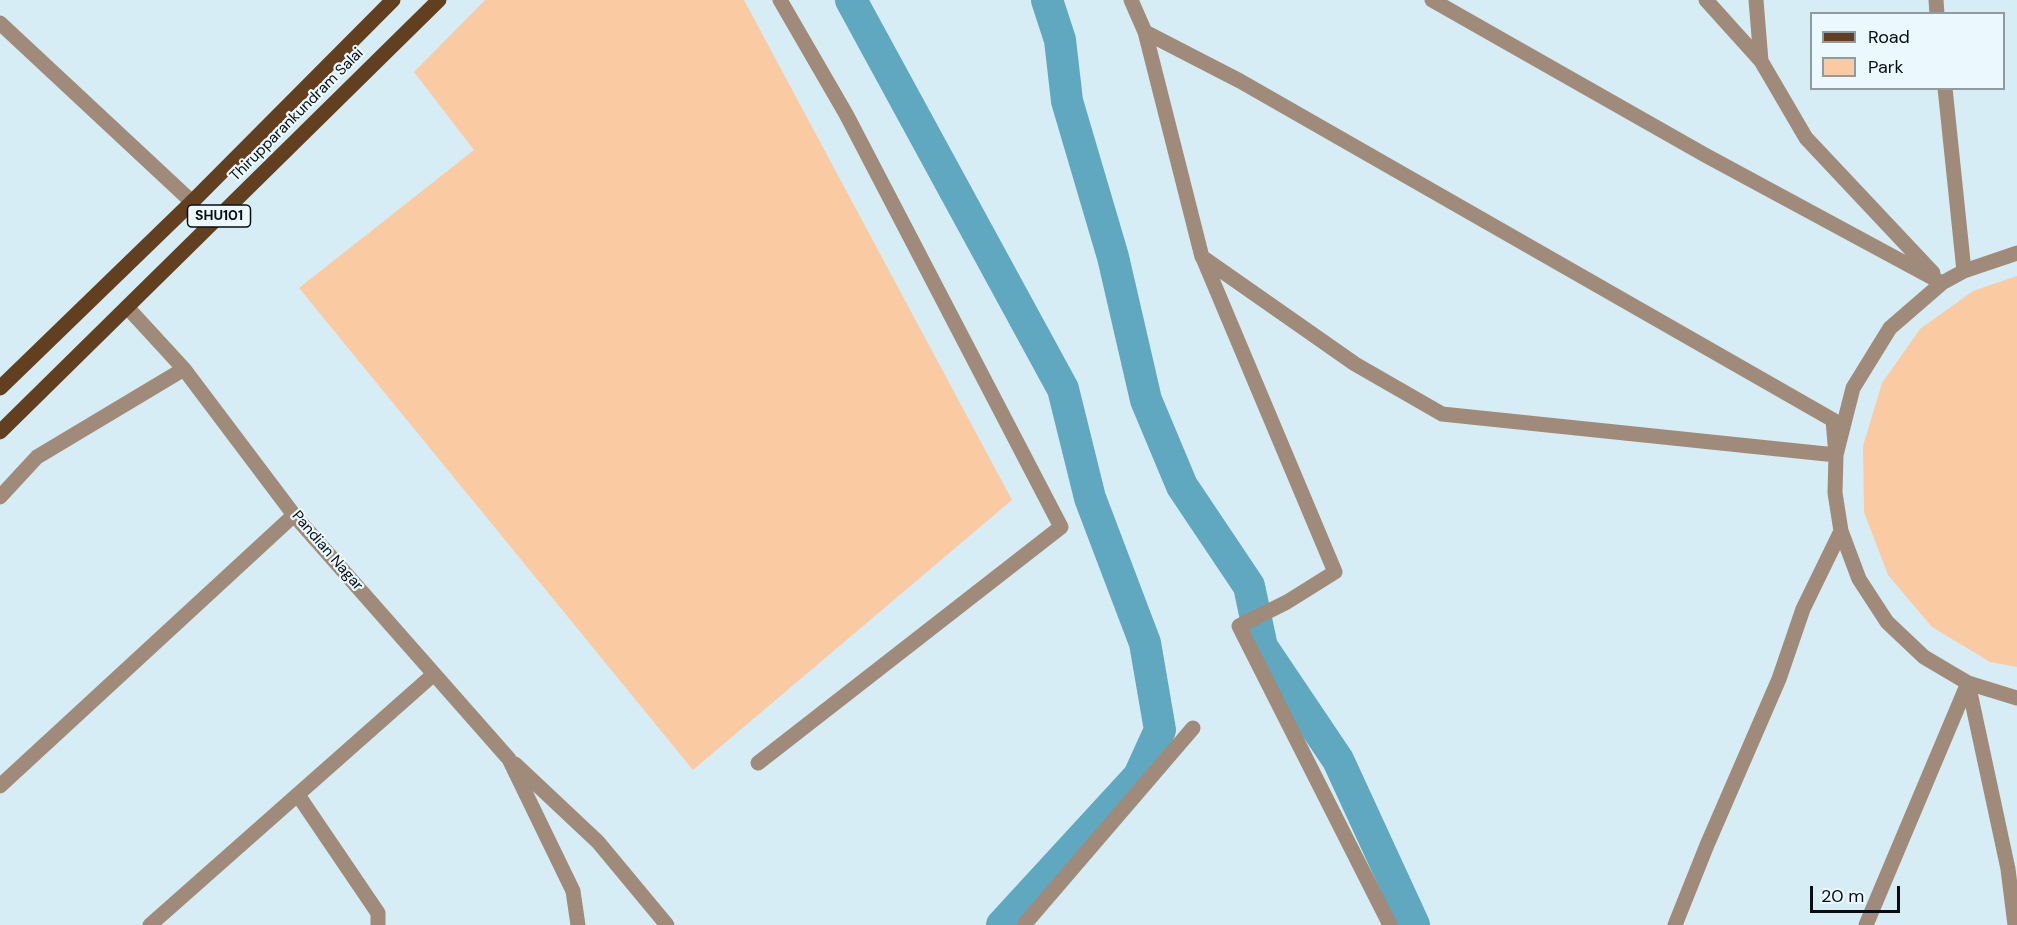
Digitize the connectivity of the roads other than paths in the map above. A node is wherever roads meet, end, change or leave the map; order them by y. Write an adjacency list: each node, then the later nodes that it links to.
1 (393, 0): 12 (main road, Thirupparankundram Salai / SHU101)
2 (439, 0): 17 (main road, Thirupparankundram Salai / SHU101)
3 (780, 0): 30 (street)
4 (1131, 0): 9 (street)
5 (1432, 0): 16 (street)
6 (1706, 0): 10 (street)
7 (1756, 0): 10 (street)
8 (0, 23): 12 (street)
9 (1145, 32): 14 (street); 21 (street)
10 (1761, 61): 16 (street)
11 (1945, 90): 15 (street)
12 (192, 202): 19 (main road, Thirupparankundram Salai / SHU101)
13 (2017, 253): 15 (street)
14 (1202, 257): 21 (street); 38 (street)
15 (1964, 271): 16 (street)
16 (1942, 283): 21 (street)
17 (127, 307): 18 (street, Pandian Nagar); 20 (main road, Thirupparankundram Salai / SHU101)
18 (184, 369): 22 (street); 23 (street, Pandian Nagar)
19 (0, 388)
20 (0, 432)
21 (1836, 455): 24 (street)
22 (0, 497)
23 (294, 515): 25 (street, Pandian Nagar); 31 (street)
24 (1841, 531): 26 (street); 39 (street)
25 (434, 674): 29 (street, Pandian Nagar); 32 (street)
26 (1968, 683): 27 (street); 40 (street); 41 (street)
27 (2017, 698)
28 (1194, 728): 37 (street)
29 (508, 759): 35 (street, Pandian Nagar); 36 (street)
30 (758, 763)
31 (0, 786)
32 (298, 795): 33 (street); 34 (street)
33 (150, 925)
34 (378, 925)
35 (578, 925)
36 (668, 925)
37 (1024, 925)
38 (1389, 925)
39 (1675, 925)
40 (1866, 925)
41 (2015, 925)

